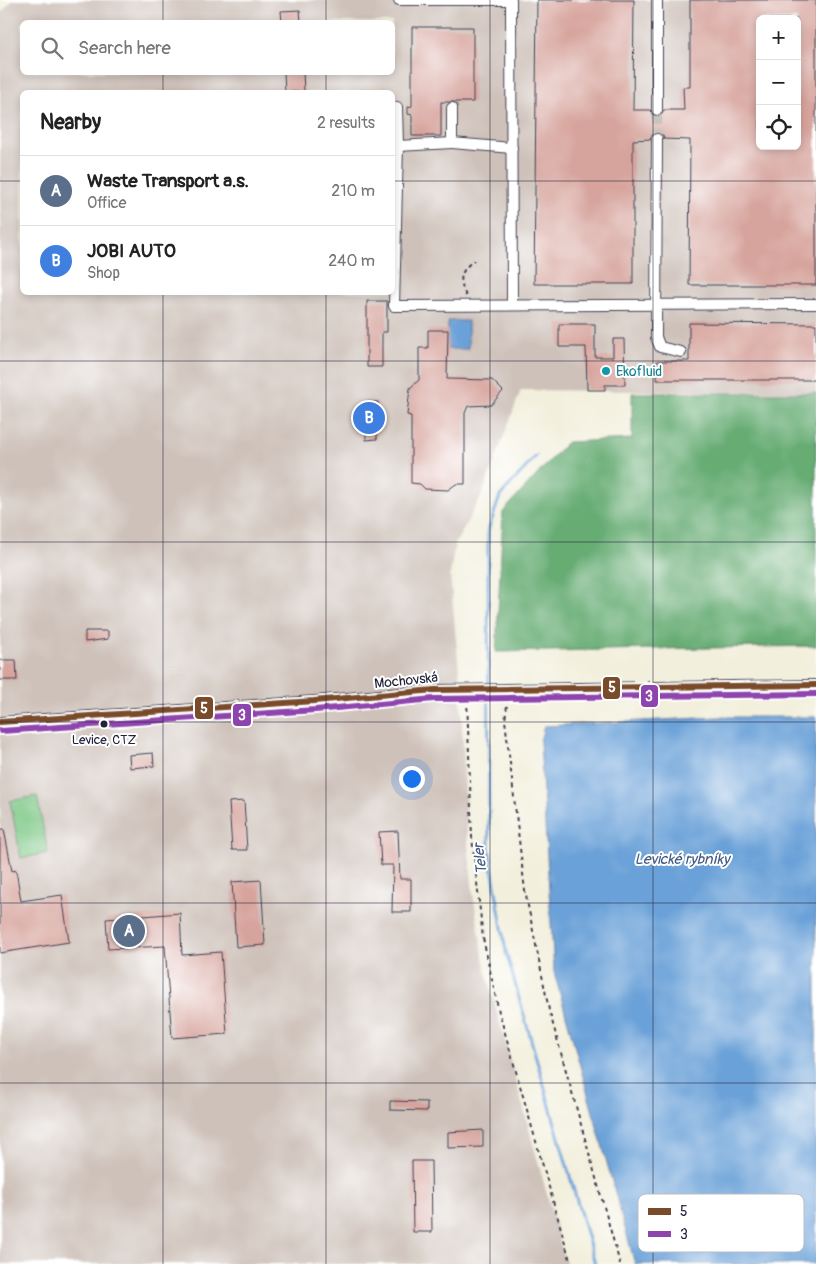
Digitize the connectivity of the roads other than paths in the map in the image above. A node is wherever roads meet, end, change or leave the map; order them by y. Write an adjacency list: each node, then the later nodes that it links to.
1 (399, 0): 2 (street)
2 (456, 0): 3 (street)
3 (511, 0): 11 (street)
4 (657, 0): 7 (street)
5 (397, 107): 10 (street)
6 (452, 108): 9 (street)
7 (657, 110)
8 (657, 139): 16 (street)
9 (452, 143): 10 (street); 11 (street)
10 (398, 146): 12 (street)
11 (512, 148): 14 (street)
12 (395, 266)
13 (394, 295): 14 (street)
14 (512, 304): 16 (street)
15 (816, 304): 16 (street)
16 (657, 306): 17 (street)
17 (682, 352)
18 (816, 685): 19 (street, Mochovská)
19 (0, 722)

